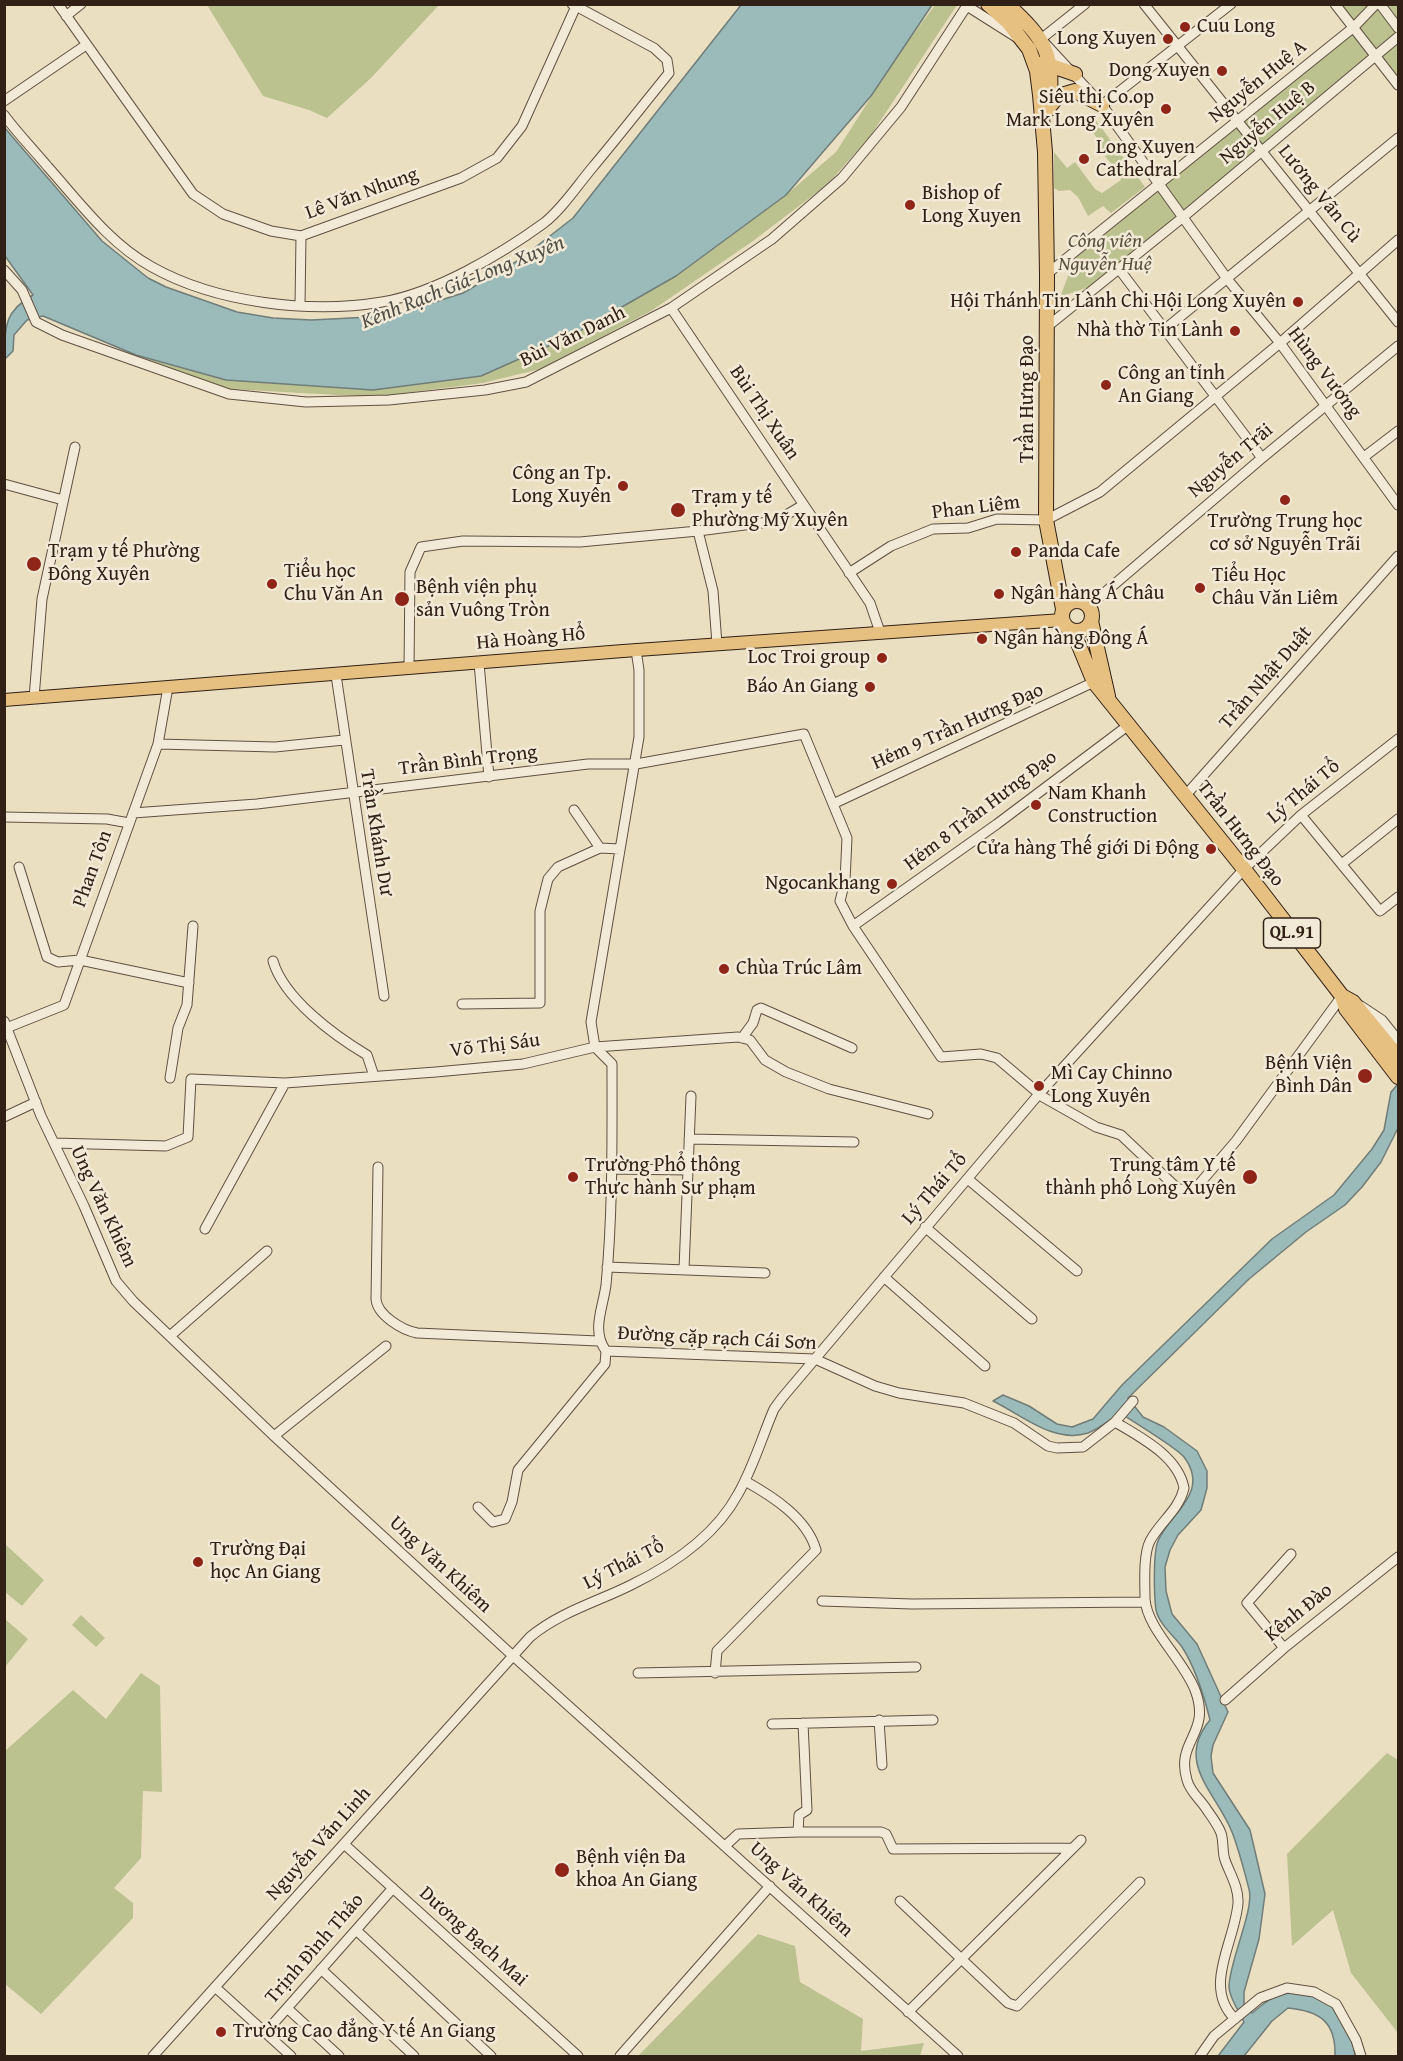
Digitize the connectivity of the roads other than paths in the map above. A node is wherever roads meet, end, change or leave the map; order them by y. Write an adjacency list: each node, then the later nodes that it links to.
1 (58, 4): 12 (street, Lê Văn Nhung)
2 (81, 4): 12 (street)
3 (988, 4): 18 (highway)
4 (1006, 4): 16 (highway)
5 (1085, 4): 16 (street)
6 (1144, 4): 19 (street, Lương Vãn Cù)
7 (1231, 4): 19 (street)
8 (1335, 4): 13 (street)
9 (1378, 4): 13 (street, Nguyễn Huệ A); 14 (street)
10 (575, 5): 35 (street, Lê Văn Nhung); 42 (street)
11 (968, 5): 18 (street); 43 (street, Bùi Văn Danh)
12 (66, 16): 17 (street, Lê Văn Nhung)
13 (1354, 27): 20 (street); 28 (street, Nguyễn Huệ A)
14 (1398, 28)
15 (1398, 37): 20 (street, Nguyễn Huệ B)
16 (1041, 39): 21 (highway); 22 (street, Hùng Vương)
17 (86, 45): 24 (street); 35 (street, Lê Văn Nhung)
18 (1026, 46): 21 (highway); 29 (highway)
19 (1177, 46): 25 (street); 28 (street, Lương Vãn Cù)
20 (1377, 57): 23 (street); 31 (street, Nguyễn Huệ B)
21 (1048, 66): 22 (highway); 26 (highway)
22 (1075, 74): 25 (street, Hùng Vương)
23 (1398, 85)
24 (4, 101)
25 (1102, 105): 26 (highway); 32 (street, Hùng Vương)
26 (1050, 106): 29 (highway)
27 (4, 115): 42 (street)
28 (1239, 121): 31 (street, Lương Vãn Cù); 32 (street, Nguyễn Huệ A)
29 (1044, 134): 40 (highway, Trần Hưng Đạo)
30 (1398, 138): 33 (street)
31 (1262, 151): 33 (street, Lương Vãn Cù); 34 (street, Nguyễn Huệ B)
32 (1160, 184): 34 (street, Hùng Vương); 40 (street, Nguyễn Huệ A)
33 (1310, 212): 39 (street, Lương Vãn Cù); 41 (street)
34 (1182, 218): 37 (street, Nguyễn Huệ B); 41 (street, Hùng Vương)
35 (301, 236): 42 (street)
36 (1398, 240): 39 (street)
37 (1119, 269): 45 (street, Nguyễn Huệ B); 46 (street)
38 (4, 270): 43 (street, Bùi Văn Danh)
39 (1360, 273): 44 (street, Lương Vãn Cù); 47 (street)
40 (1047, 274): 45 (highway, Trần Hưng Đạo)
41 (1228, 280): 46 (street); 47 (street, Hùng Vương)
42 (300, 305)
43 (671, 308): 58 (street, Bùi Thị Xuân)
44 (1398, 322)
45 (1047, 326): 59 (highway, Trần Hưng Đạo)
46 (1164, 330): 49 (street)
47 (1280, 343): 49 (street); 50 (street, Hùng Vương)
48 (1398, 346): 50 (street, Nguyễn Trãi)
49 (1215, 396): 54 (street); 59 (street)
50 (1326, 405): 53 (street, Hùng Vương); 54 (street, Nguyễn Trãi)
51 (1398, 431): 53 (street)
52 (75, 447): 56 (street)
53 (1364, 457): 57 (street, Hùng Vương)
54 (1262, 458): 63 (street, Nguyễn Trãi)
55 (4, 484): 56 (street)
56 (63, 500): 76 (street)
57 (1398, 503)
58 (803, 505): 60 (street); 62 (street, Bùi Thị Xuân)
59 (1046, 520): 62 (street, Phan Liêm); 63 (highway, Trần Hưng Đạo); 64 (highway, Trần Hưng Đạo)
60 (698, 531): 68 (street); 71 (street)
61 (1398, 556): 85 (street, Trần Nhật Duật)
62 (849, 573): 67 (street, Bùi Thị Xuân)
63 (1087, 604): 64 (highway); 65 (highway)
64 (1062, 614): 66 (highway); 67 (main road, Hà Hoàng Hổ)
65 (1091, 621): 66 (highway); 75 (highway, Trần Hưng Đạo / QL.91)
66 (1073, 631): 73 (highway, Trần Hưng Đạo / QL.91)
67 (880, 632): 68 (main road, Hà Hoàng Hổ)
68 (717, 644): 69 (main road, Hà Hoàng Hổ)
69 (636, 650): 70 (main road, Hà Hoàng Hổ); 82 (street)
70 (479, 663): 71 (main road, Hà Hoàng Hổ); 83 (street)
71 (409, 668): 72 (main road, Hà Hoàng Hổ)
72 (336, 675): 74 (main road, Hà Hoàng Hổ); 80 (street, Trần Khánh Dư)
73 (1094, 682): 75 (highway, Trần Hưng Đạo / QL.91); 86 (street, Hẻm 9 Trần Hưng Đạo)
74 (168, 687): 76 (main road, Hà Hoàng Hổ); 81 (street, Phan Tôn)
75 (1108, 696): 78 (highway, Trần Hưng Đạo / QL.91)
76 (34, 698): 77 (main road, Hà Hoàng Hổ)
77 (4, 700)
78 (1130, 724): 85 (highway, Trần Hưng Đạo / QL.91); 100 (street, Hẻm 8 Trần Hưng Đạo)
79 (1398, 739): 89 (street, Lý Thái Tổ)
80 (344, 740): 81 (street); 84 (street, Trần Khánh Dư)
81 (158, 744): 88 (street, Phan Tôn)
82 (636, 764): 83 (street, Trần Bình Trọng); 86 (street, Trần Bình Trọng); 94 (street)
83 (489, 777): 84 (street, Trần Bình Trọng)
84 (351, 794): 88 (street, Trần Bình Trọng); 104 (street, Trần Khánh Dư)
85 (1185, 796): 97 (highway, Trần Hưng Đạo / QL.91)
86 (835, 803): 100 (street)
87 (574, 810): 93 (street)
88 (133, 813): 92 (street, Phan Tôn)
89 (1301, 815): 95 (street); 97 (street, Lý Thái Tổ)
90 (4, 817): 92 (street)
91 (1398, 819): 95 (street)
92 (129, 823): 101 (street, Phan Tôn)
93 (600, 848): 94 (street); 106 (street)
94 (620, 849): 110 (street)
95 (1343, 863): 98 (street)
96 (19, 867): 101 (street)
97 (1244, 868): 105 (highway, Trần Hưng Đạo / QL.91); 117 (street, Lý Thái Tổ)
98 (1398, 897)
99 (194, 926): 103 (street)
100 (853, 926): 117 (street)
101 (80, 960): 103 (street); 107 (street, Phan Tôn)
102 (273, 961): 113 (street)
103 (189, 983): 115 (street)
104 (384, 996)
105 (1347, 999): 112 (highway, QL.91); 117 (street)
106 (462, 1004)
107 (5, 1026): 109 (street, Ung Văn Khiêm)
108 (742, 1038): 110 (street, Võ Thị Sáu); 111 (street); 120 (street)
109 (9, 1046): 119 (street, Ung Văn Khiêm)
110 (596, 1047): 113 (street, Võ Thị Sáu); 126 (street, Đường cặp rạch Cái Sơn)
111 (852, 1048)
112 (1394, 1053): 114 (highway, QL.91)
113 (374, 1076): 116 (street, Võ Thị Sáu)
114 (1398, 1077)
115 (170, 1078)
116 (285, 1083): 124 (street, Võ Thị Sáu); 130 (street)
117 (1039, 1094): 128 (street, Lý Thái Tổ)
118 (691, 1096): 122 (street)
119 (36, 1101): 121 (street); 124 (street, Ung Văn Khiêm)
120 (928, 1114)
121 (4, 1117)
122 (689, 1139): 123 (street); 127 (street)
123 (854, 1142)
124 (54, 1143): 138 (street, Ung Văn Khiêm)
125 (378, 1167): 139 (street)
126 (611, 1169): 127 (street); 132 (street, Đường cặp rạch Cái Sơn)
127 (688, 1170): 133 (street)
128 (969, 1180): 129 (street, Lý Thái Tổ); 134 (street)
129 (925, 1227): 136 (street, Lý Thái Tổ); 137 (street)
130 (205, 1229)
131 (267, 1251): 138 (street)
132 (607, 1267): 133 (street); 139 (street, Đường cặp rạch Cái Sơn)
133 (684, 1269): 135 (street)
134 (1077, 1271)
135 (765, 1273)
136 (884, 1277): 142 (street, Lý Thái Tổ); 143 (street)
137 (1032, 1319)
138 (170, 1336): 146 (street, Ung Văn Khiêm)
139 (598, 1341): 141 (street, Đường cặp rạch Cái Sơn)
140 (386, 1346): 146 (street)
141 (606, 1351): 142 (street, Đường cặp rạch Cái Sơn); 148 (street)
142 (815, 1359): 145 (street, Đường cặp rạch Cái Sơn); 147 (street, Lý Thái Tổ)
143 (985, 1366)
144 (1133, 1401): 145 (street, Đường cặp rạch Cái Sơn)
145 (1117, 1420): 152 (street)
146 (274, 1436): 154 (street, Ung Văn Khiêm)
147 (745, 1481): 154 (street, Lý Thái Tổ); 157 (street)
148 (478, 1507)
149 (1291, 1554): 153 (street)
150 (1398, 1557): 153 (street, Kênh Đào)
151 (822, 1601): 152 (street)
152 (1145, 1602): 179 (street)
153 (1284, 1648): 158 (street, Kênh Đào)
154 (512, 1655): 166 (street, Nguyễn Văn Linh); 167 (street, Ung Văn Khiêm)
155 (916, 1667): 157 (street)
156 (638, 1672): 157 (street)
157 (715, 1672)
158 (1225, 1700)
159 (879, 1720): 160 (street); 161 (street); 163 (street)
160 (933, 1720)
161 (803, 1723): 162 (street); 164 (street)
162 (772, 1724)
163 (882, 1765)
164 (798, 1832): 167 (street); 168 (street)
165 (1081, 1840): 168 (street)
166 (344, 1844): 171 (street, Dương Bạch Mai); 176 (street, Nguyễn Văn Linh)
167 (726, 1846): 170 (street, Ung Văn Khiêm)
168 (1073, 1848): 174 (street)
169 (1140, 1882): 174 (street)
170 (770, 1886): 178 (street, Ung Văn Khiêm); 187 (street)
171 (393, 1888): 173 (street, Trịnh Đình Thảo); 186 (street, Dương Bạch Mai)
172 (900, 1901): 174 (street)
173 (356, 1930): 175 (street, Trịnh Đình Thảo); 185 (street)
174 (960, 1961): 178 (street)
175 (321, 1969): 177 (street, Trịnh Đình Thảo); 184 (street)
176 (215, 1987): 180 (street); 181 (street, Nguyễn Văn Linh)
177 (286, 2008): 180 (street, Trịnh Đình Thảo); 183 (street)
178 (908, 2012): 188 (street, Ung Văn Khiêm)
179 (1236, 2018): 189 (street); 190 (street)
180 (265, 2033): 182 (street)
181 (153, 2056)
182 (291, 2056)
183 (339, 2056)
184 (414, 2056)
185 (491, 2056)
186 (578, 2056)
187 (620, 2056)
188 (958, 2056)
189 (1200, 2056)
190 (1361, 2056)

